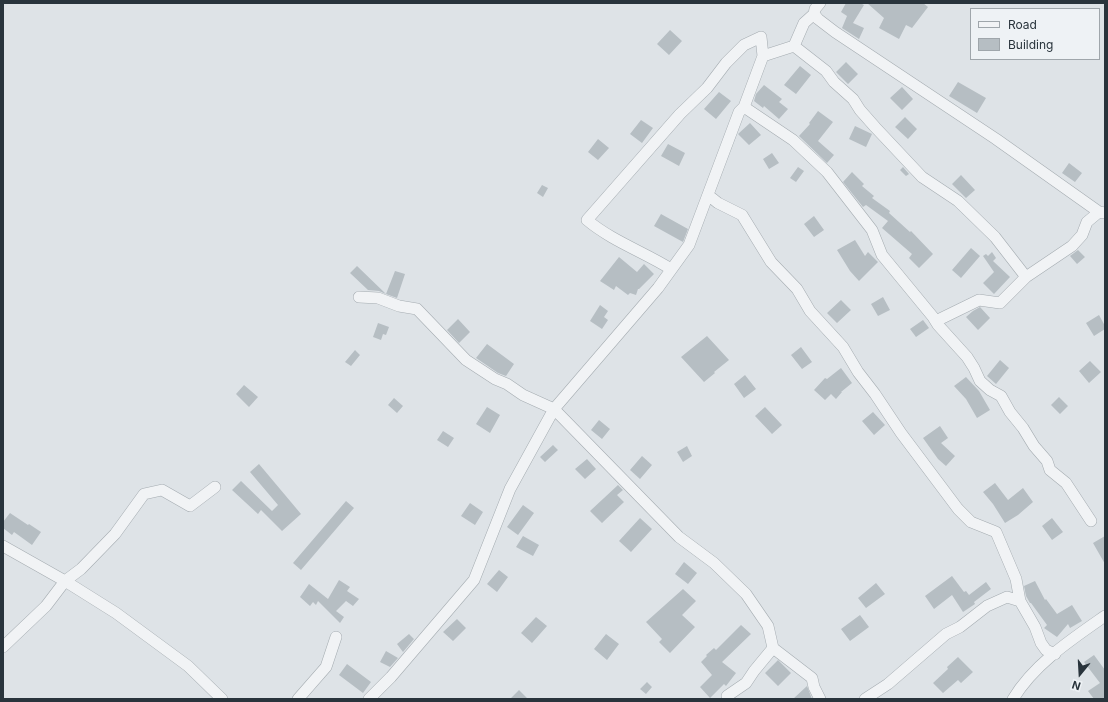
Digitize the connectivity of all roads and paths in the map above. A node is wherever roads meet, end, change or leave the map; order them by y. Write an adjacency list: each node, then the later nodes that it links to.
1 (820, 3): 2 (street)
2 (814, 14): 3 (street); 7 (street)
3 (794, 46): 4 (street); 9 (street)
4 (763, 56): 5 (street); 8 (street)
5 (744, 107): 6 (street); 11 (street)
6 (708, 194): 8 (street); 17 (street)
7 (1102, 212): 9 (street)
8 (671, 269): 12 (street)
9 (1026, 277): 11 (street)
10 (359, 297): 12 (street)
11 (936, 321): 14 (street)
12 (554, 409): 21 (street); 26 (street)
13 (215, 487): 16 (street)
14 (1091, 520)
15 (3, 546): 16 (street)
16 (65, 581): 20 (street); 24 (street)
17 (1019, 596): 22 (street); 28 (street)
18 (1105, 616): 22 (street)
19 (336, 637): 25 (street)
20 (3, 647)
21 (773, 648): 23 (street); 27 (street)
22 (1055, 654): 29 (street)
23 (727, 696)
24 (222, 699)
25 (298, 699)
26 (370, 699)
27 (820, 699)
28 (865, 699)
29 (1013, 699)

